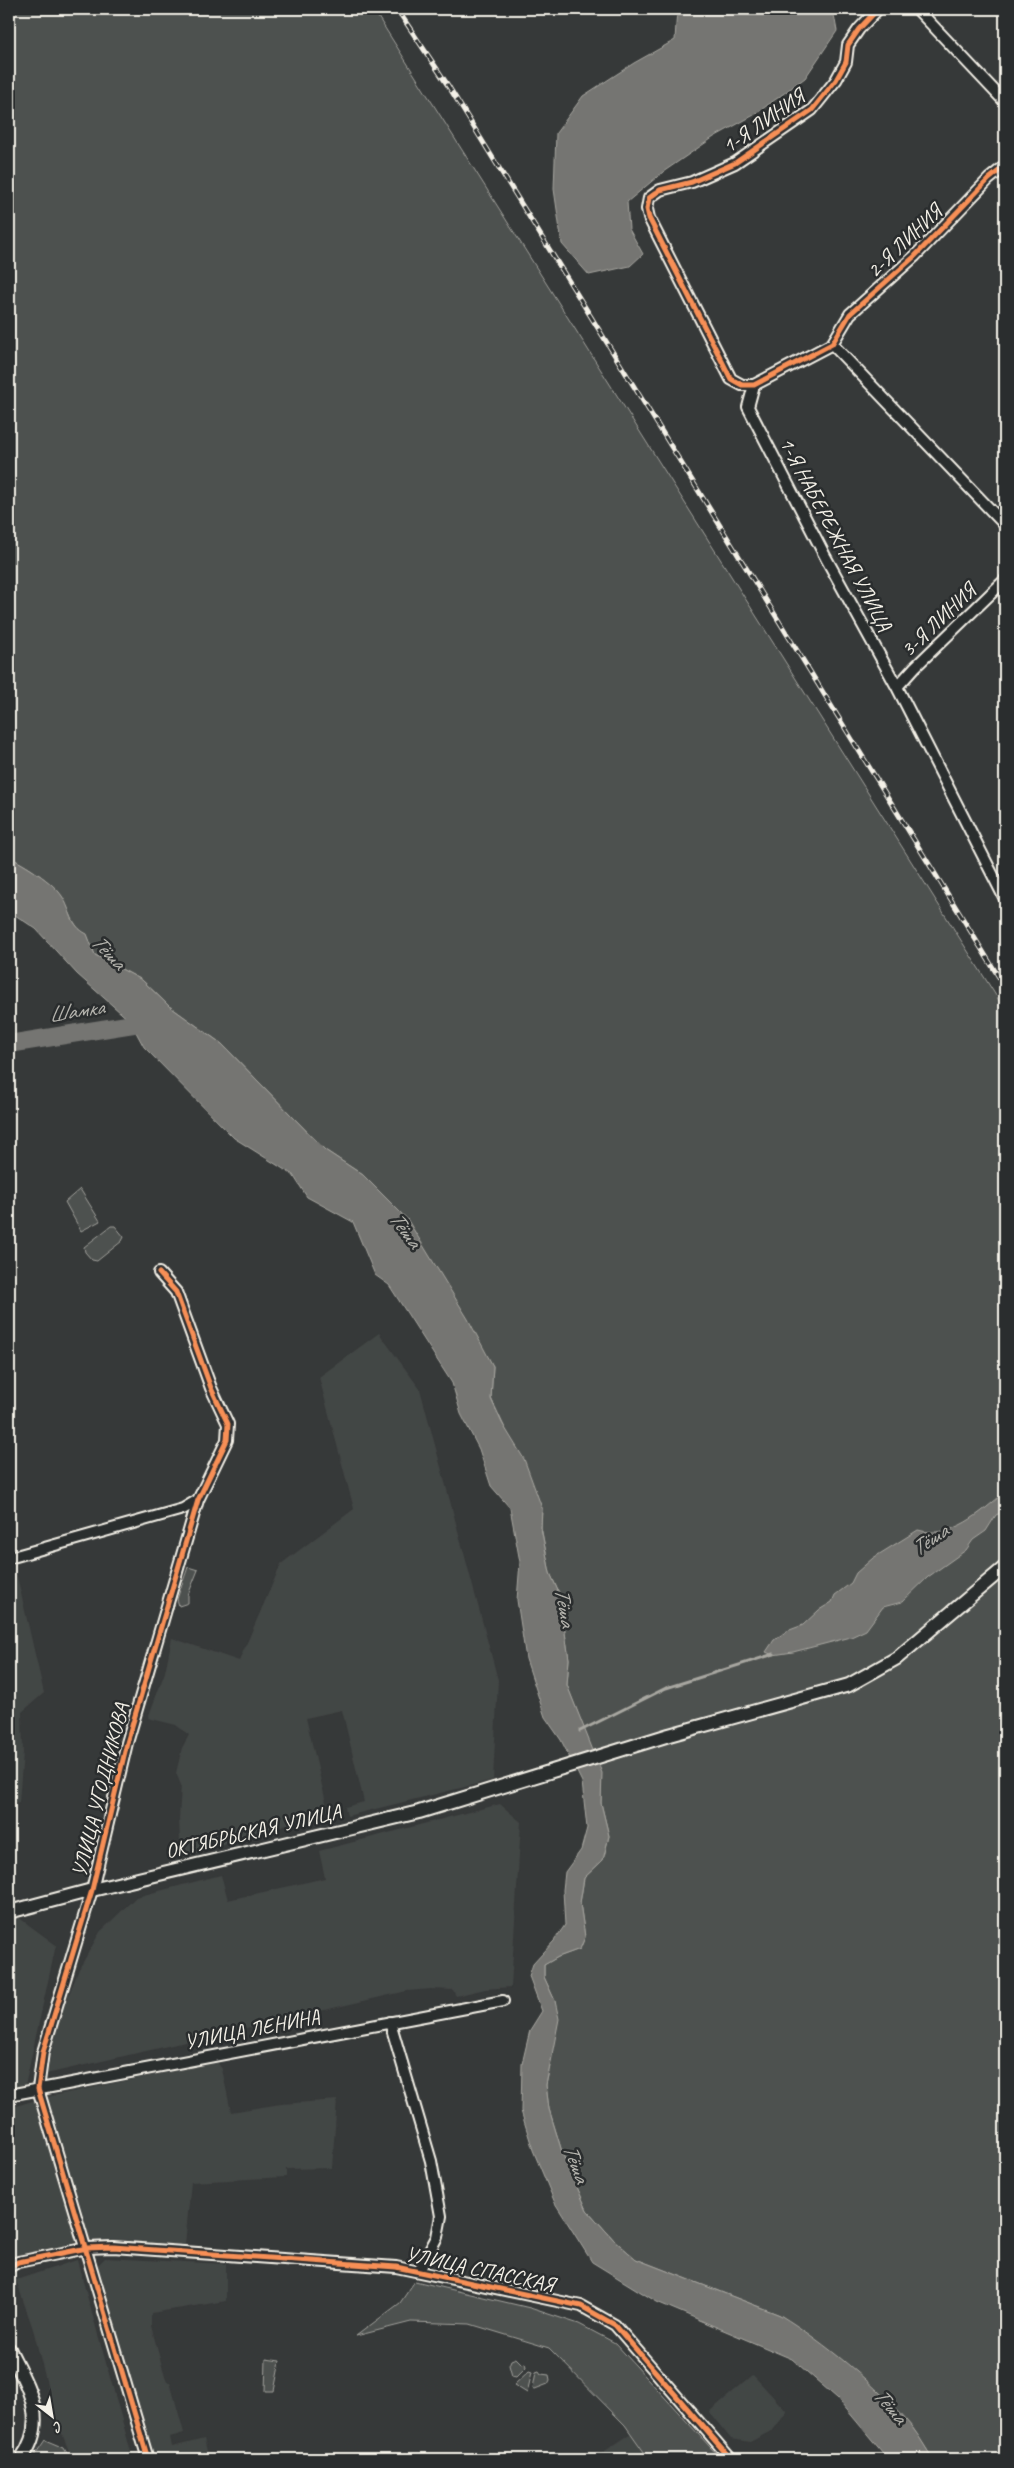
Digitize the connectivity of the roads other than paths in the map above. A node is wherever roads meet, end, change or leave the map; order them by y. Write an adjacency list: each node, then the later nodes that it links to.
1 (878, 9): 6 (street, 1-Я ЛИНИЯ)
2 (917, 9): 3 (street)
3 (1005, 102)
4 (1005, 166): 5 (street, 2-Я ЛИНИЯ)
5 (832, 344): 6 (street); 7 (street)
6 (754, 385): 9 (street, 1-Я НАБЕРЕЖНАЯ УЛИЦА)
7 (1005, 525)
8 (1005, 580): 9 (street, 3-Я ЛИНИЯ)
9 (897, 687): 10 (street, 1-Я НАБЕРЕЖНАЯ УЛИЦА)
10 (1005, 899)
11 (158, 1273): 12 (street, УЛИЦА УГОДНИКОВА)
12 (198, 1500): 13 (street); 15 (street, УЛИЦА УГОДНИКОВА)
13 (9, 1558)
14 (1005, 1567): 15 (main road, ОКТЯБРЬСКАЯ УЛИЦА)
15 (92, 1890): 16 (main road, ОКТЯБРЬСКАЯ УЛИЦА); 19 (street, УЛИЦА УГОДНИКОВА)
16 (9, 1912)
17 (503, 2001): 18 (street, УЛИЦА ЛЕНИНА)
18 (390, 2022): 19 (street, УЛИЦА ЛЕНИНА); 23 (street)
19 (38, 2089): 20 (street, УЛИЦА ЛЕНИНА); 21 (street)
20 (9, 2095)
21 (87, 2248): 22 (street, УЛИЦА СПАССКАЯ); 23 (street, УЛИЦА СПАССКАЯ); 26 (street)
22 (9, 2267)
23 (419, 2271): 27 (street, УЛИЦА СПАССКАЯ)
24 (9, 2349): 25 (main road)
25 (21, 2459)
26 (148, 2459)
27 (731, 2459)

